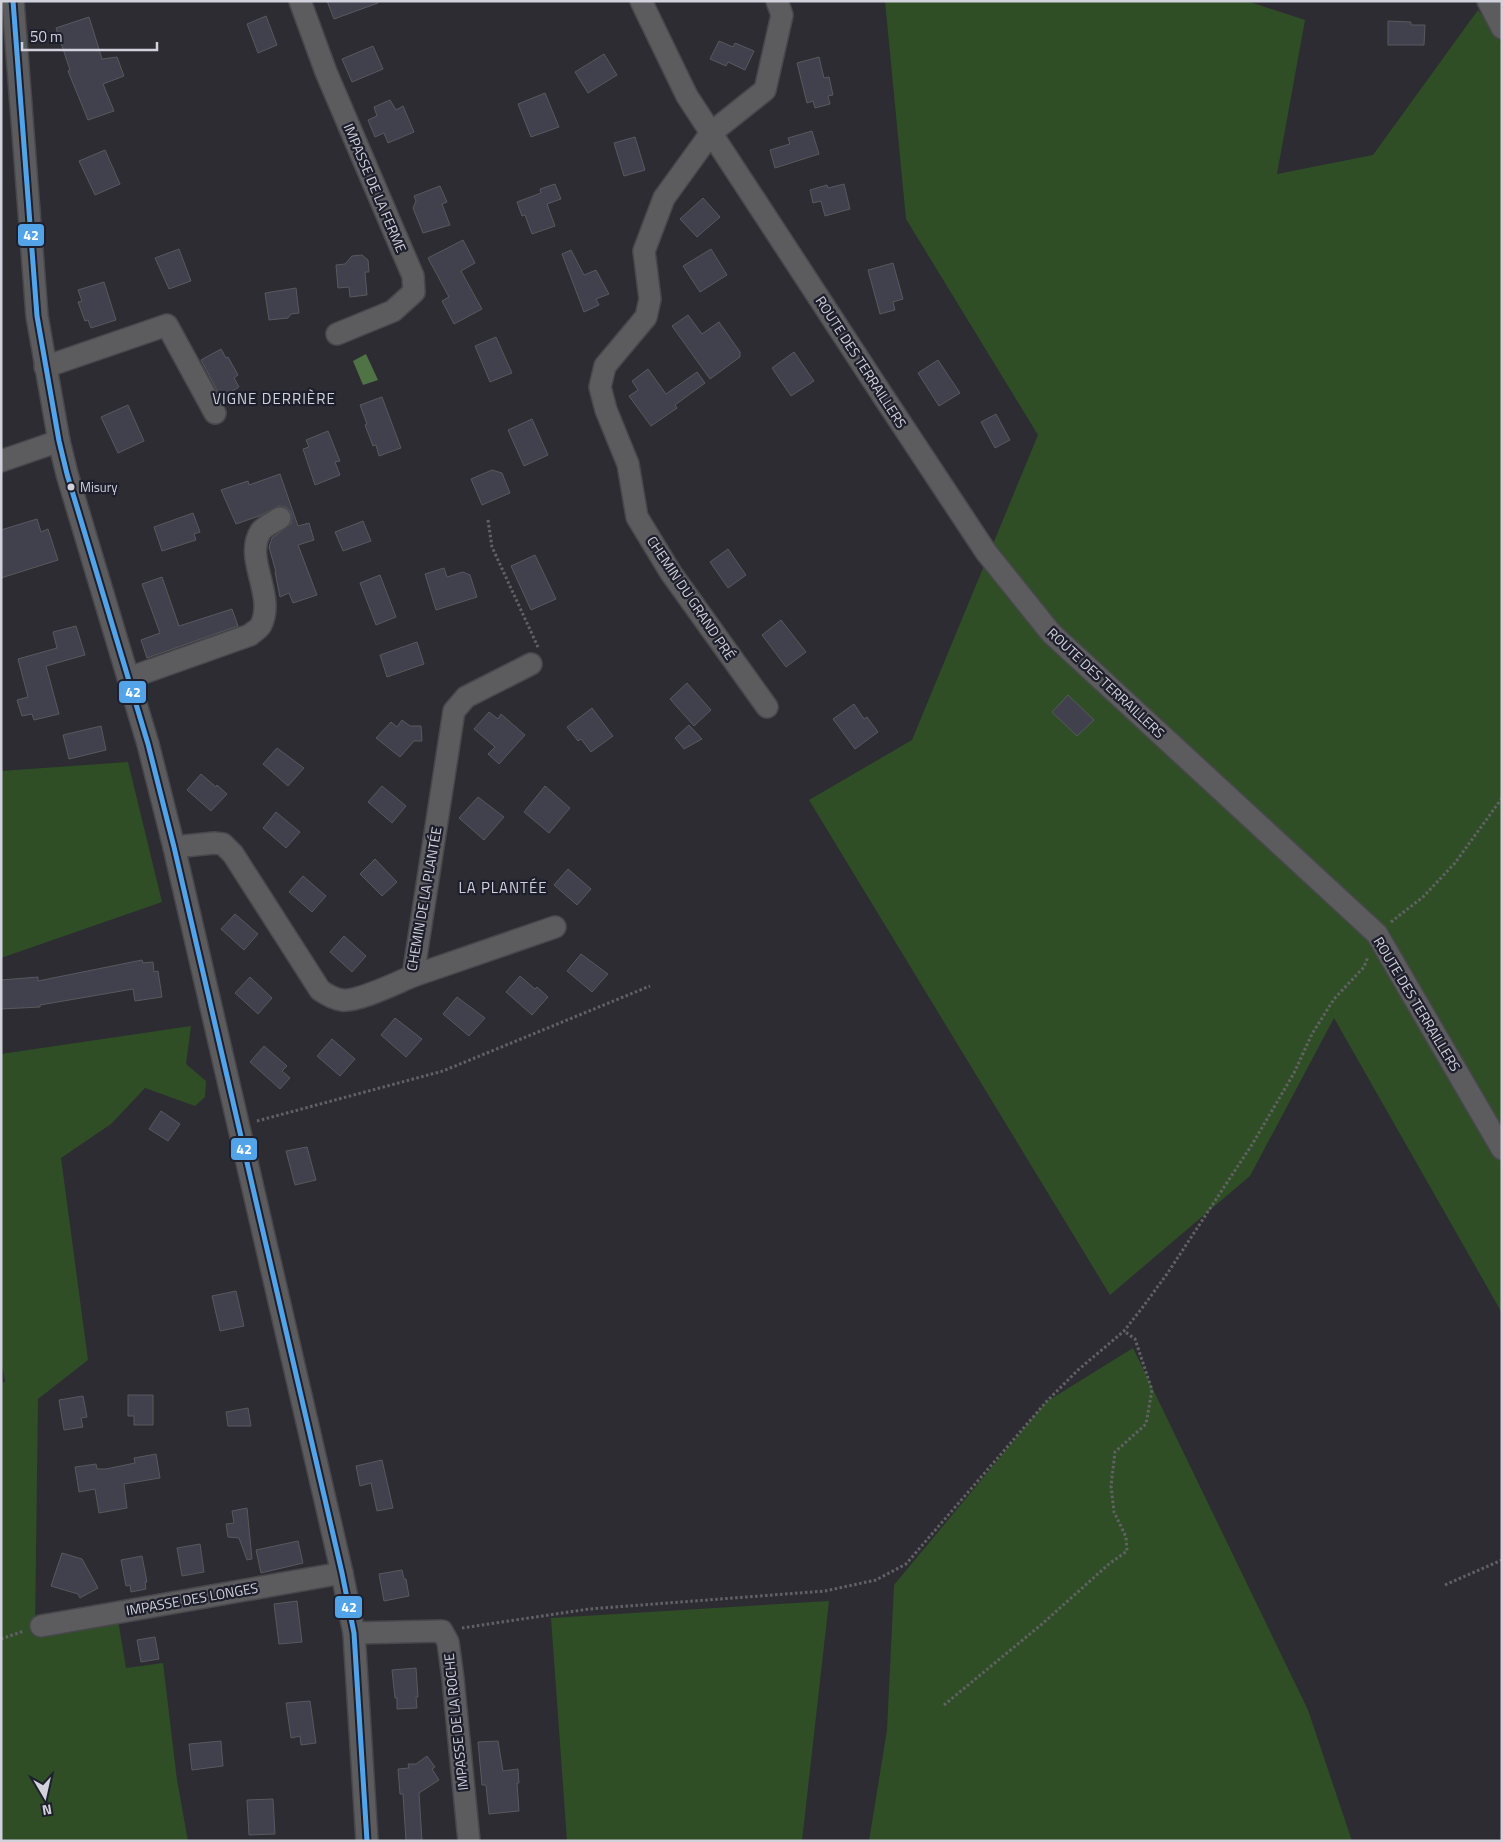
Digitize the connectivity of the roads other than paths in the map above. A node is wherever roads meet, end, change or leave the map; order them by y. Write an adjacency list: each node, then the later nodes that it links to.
1 (13, 1): 9 (street)
2 (300, 1): 8 (street, IMPASSE DE LA FERME)
3 (641, 1): 7 (street, ROUTE DES TERRAILLERS)
4 (776, 1): 7 (street, CHEMIN DU GRAND PRÉ)
5 (1488, 1): 6 (street)
6 (1502, 28)
7 (711, 133): 16 (street, CHEMIN DU GRAND PRÉ); 20 (street, ROUTE DES TERRAILLERS)
8 (337, 334)
9 (45, 367): 10 (street); 11 (street)
10 (214, 413)
11 (59, 441): 12 (street); 15 (street)
12 (1, 461)
13 (280, 518): 15 (street)
14 (531, 664): 19 (street, CHEMIN DE LA PLANTÉE)
15 (129, 678): 17 (street)
16 (767, 707)
17 (174, 847): 19 (street, CHEMIN DE LA PLANTÉE); 21 (street)
18 (555, 927): 19 (street)
19 (413, 976)
20 (1502, 1149)
21 (342, 1572): 22 (street, IMPASSE DES LONGES); 23 (street)
22 (41, 1626)
23 (354, 1633): 24 (street); 25 (street, IMPASSE DE LA ROCHE)
24 (367, 1841)
25 (468, 1841)

